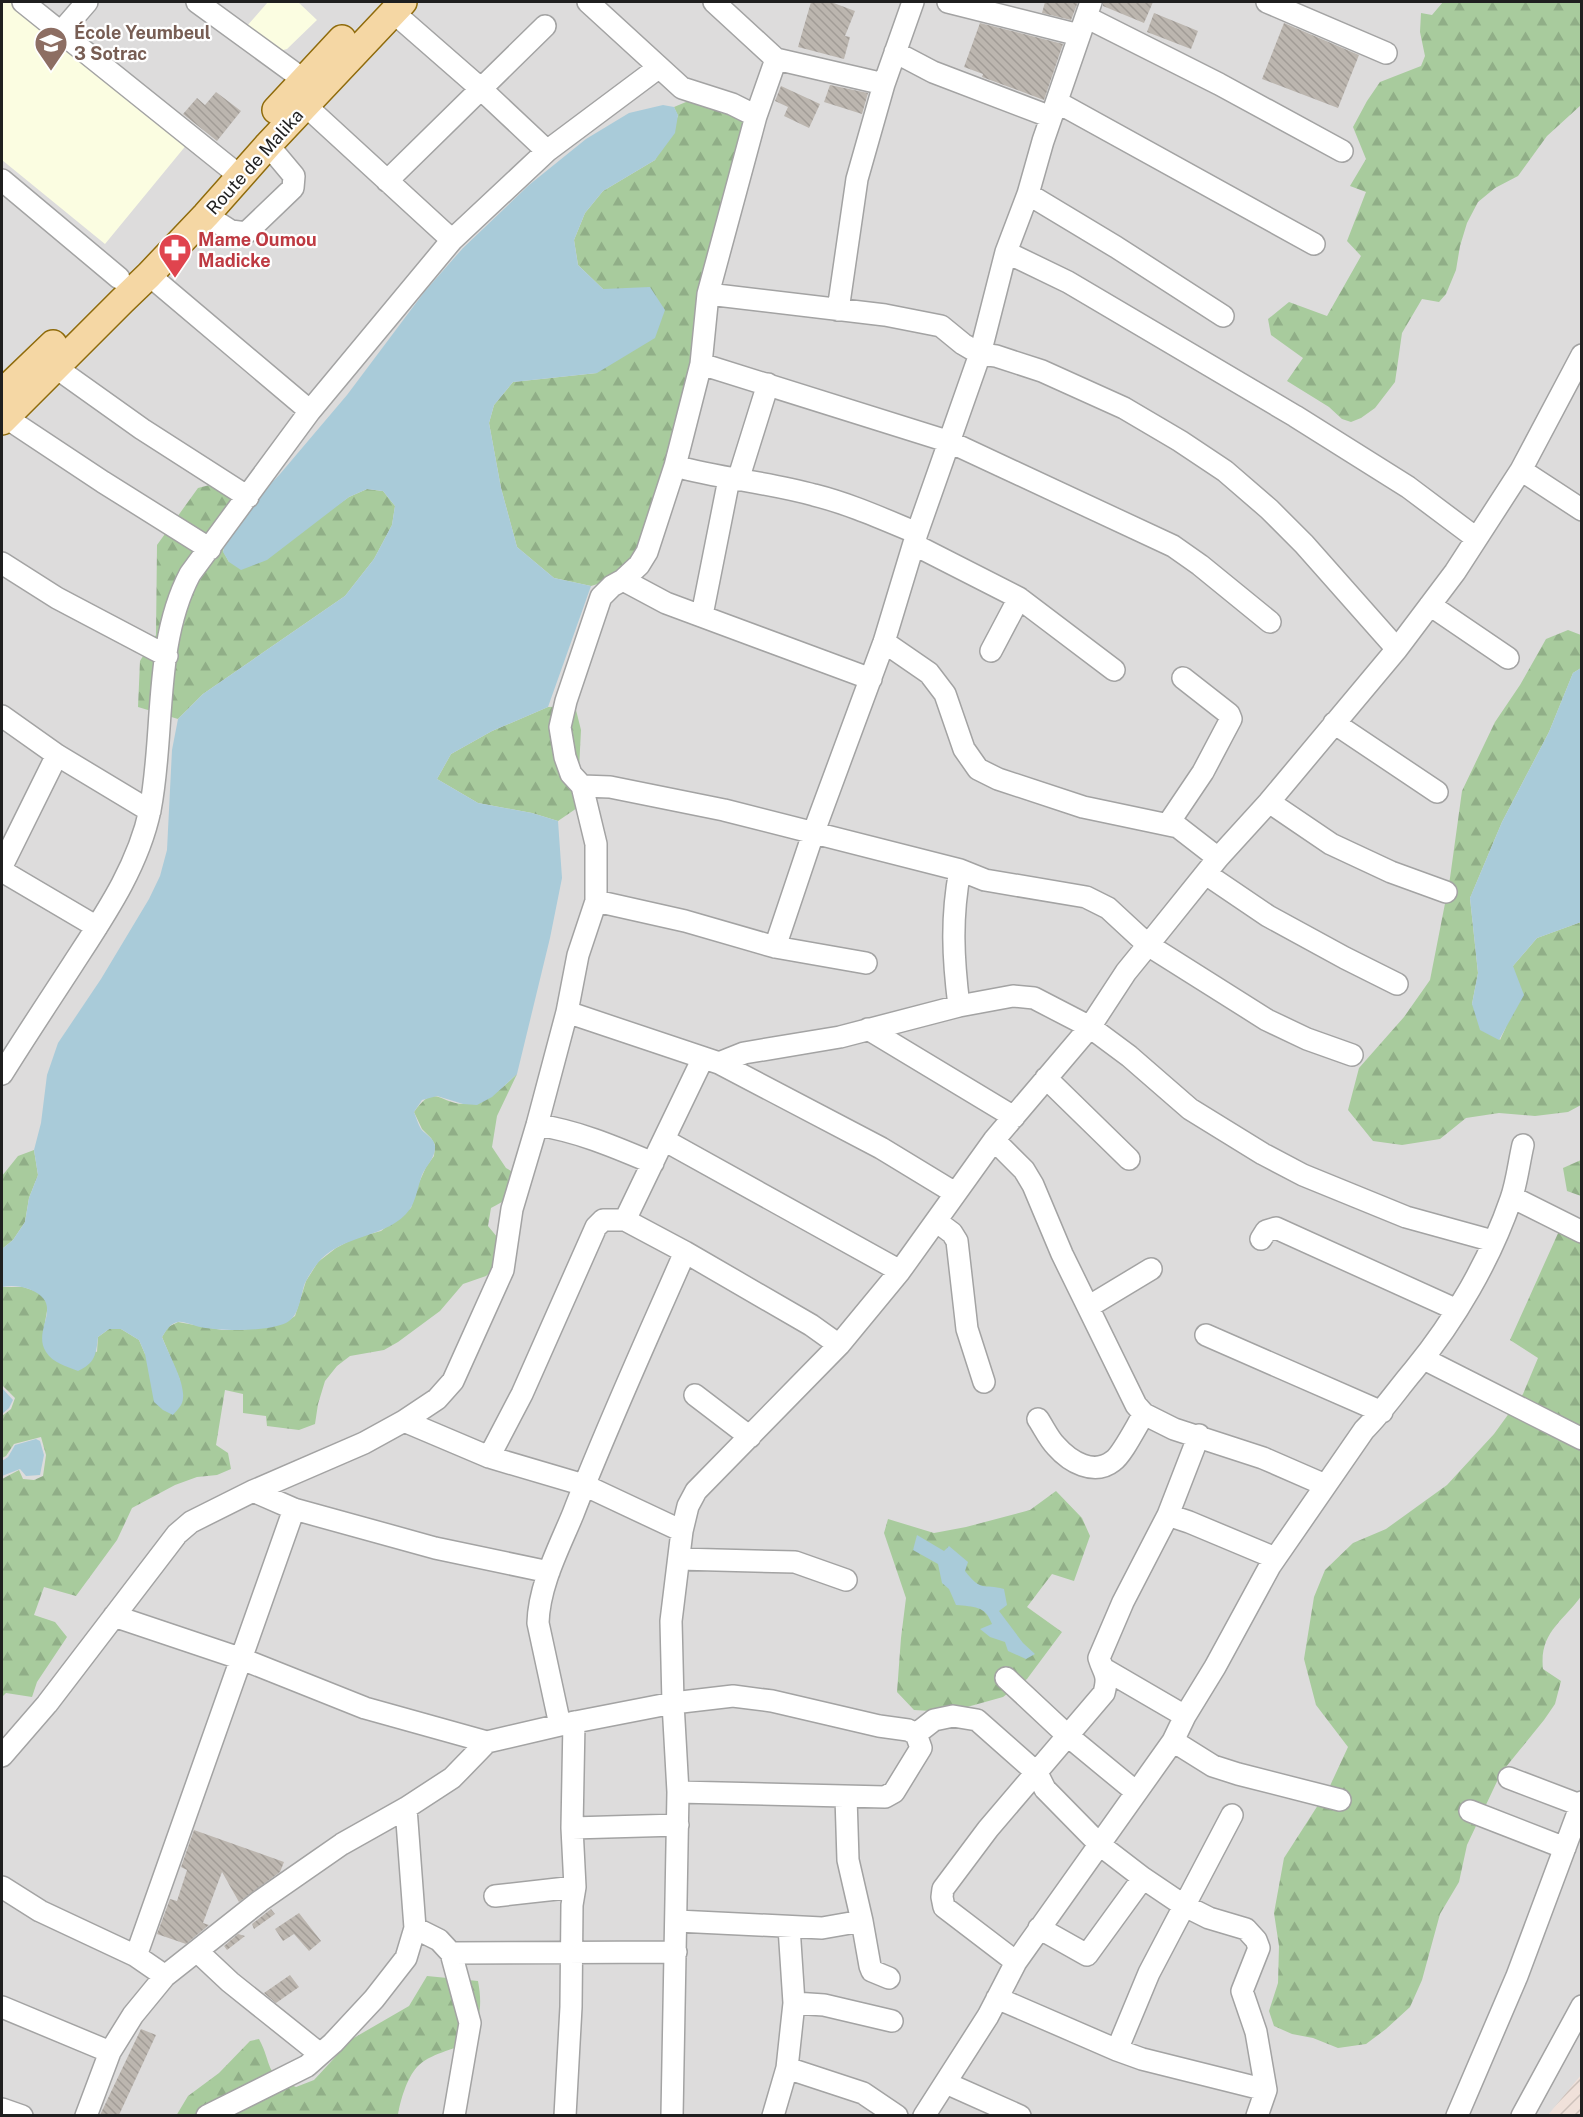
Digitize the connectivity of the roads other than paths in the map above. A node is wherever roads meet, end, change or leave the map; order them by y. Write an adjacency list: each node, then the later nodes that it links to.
1 (23, 2): 12 (street)
2 (87, 2): 12 (street)
3 (200, 2): 19 (street)
4 (588, 2): 16 (street)
5 (714, 2): 15 (street)
6 (913, 2): 13 (street)
7 (948, 2): 10 (street)
8 (1267, 2): 14 (street)
9 (392, 5): 18 (street); 19 (main road, Route de Malika)
10 (1086, 18): 20 (street); 24 (street)
11 (545, 26): 18 (street)
12 (61, 32): 25 (street)
13 (895, 52): 17 (street); 20 (street)
14 (1386, 53)
15 (776, 59): 17 (street); 21 (street)
16 (658, 68): 21 (street); 23 (street)
17 (884, 84): 36 (street)
18 (480, 88): 23 (street); 27 (street)
19 (305, 93): 22 (main road, Route de Malika); 25 (main road, Route de Malika); 27 (street)
20 (1054, 110): 28 (street); 31 (street)
21 (756, 116): 35 (street)
22 (267, 145): 25 (main road, Route de Malika); 29 (street)
23 (547, 151): 30 (street)
24 (1342, 152)
25 (233, 171): 29 (main road, Route de Malika); 34 (main road, Route de Malika)
26 (2, 180): 34 (street)
27 (387, 181): 30 (street)
28 (1028, 194): 32 (street); 37 (street)
29 (206, 215): 33 (main road, Route de Malika)
30 (452, 240): 44 (street)
31 (1314, 244)
32 (1006, 252): 38 (street); 51 (street)
33 (149, 276): 41 (main road, Route de Malika); 44 (street)
34 (119, 278): 43 (main road, Route de Malika)
35 (708, 294): 36 (street); 40 (street)
36 (838, 310): 38 (street)
37 (1223, 316)
38 (980, 354): 45 (street); 61 (street)
39 (1581, 355): 47 (street)
40 (701, 364): 42 (street); 46 (street)
41 (55, 367): 43 (main road, Route de Malika); 49 (street)
42 (768, 384): 45 (street); 48 (street)
43 (3, 410): 53 (street)
44 (310, 411): 49 (street)
45 (950, 442): 52 (street); 59 (street)
46 (675, 466): 48 (street); 55 (street)
47 (1521, 470): 50 (street); 51 (street)
48 (734, 479): 52 (street); 58 (street)
49 (249, 497): 53 (street)
50 (1581, 510)
51 (1476, 538): 57 (street)
52 (916, 539): 56 (street); 60 (street)
53 (210, 549): 63 (street)
54 (2, 563): 63 (street)
55 (623, 580): 58 (street); 71 (street)
56 (1019, 598): 62 (street); 65 (street)
57 (1430, 605): 61 (street); 64 (street)
58 (702, 615): 67 (street)
59 (1270, 622)
60 (884, 642): 67 (street); 75 (street)
61 (1397, 649): 69 (street)
62 (991, 651)
63 (167, 656): 74 (street)
64 (1508, 658)
65 (1114, 670)
66 (1183, 678): 75 (street)
67 (871, 679): 76 (street)
68 (2, 716): 70 (street)
69 (1334, 723): 72 (street); 73 (street)
70 (57, 755): 74 (street); 77 (street)
71 (582, 786): 76 (street); 82 (street)
72 (1437, 792)
73 (1269, 802): 78 (street); 81 (street)
74 (150, 811): 83 (street)
75 (1168, 824): 78 (street)
76 (813, 834): 79 (street); 85 (street)
77 (2, 866)
78 (1212, 866): 84 (street); 87 (street)
79 (960, 870): 84 (street); 88 (street)
80 (2, 871): 83 (street)
81 (1446, 892)
82 (596, 901): 85 (street); 89 (street)
83 (97, 927): 94 (street)
84 (1148, 945): 90 (street); 92 (street)
85 (775, 947): 86 (street)
86 (866, 963)
87 (1397, 984)
88 (959, 1006): 90 (street); 91 (street)
89 (567, 1012): 93 (street); 97 (street)
90 (1090, 1027): 95 (street); 109 (street)
91 (868, 1029): 93 (street); 96 (street)
92 (1352, 1055)
93 (711, 1060): 98 (street); 103 (street)
94 (2, 1074)
95 (1046, 1078): 96 (street); 101 (street)
96 (1014, 1117): 99 (street)
97 (537, 1125): 102 (street); 123 (street)
98 (664, 1140): 102 (street); 112 (street)
99 (994, 1140): 103 (street); 113 (street)
100 (1523, 1145): 104 (street)
101 (1130, 1159)
102 (653, 1163): 105 (street)
103 (956, 1193): 106 (street)
104 (1512, 1197): 107 (street); 109 (street)
105 (625, 1220): 110 (street); 127 (street)
106 (936, 1221): 112 (street); 118 (street)
107 (1581, 1232)
108 (1261, 1239): 114 (street)
109 (1493, 1241): 114 (street)
110 (685, 1252): 116 (street); 128 (street)
111 (1151, 1269): 113 (street)
112 (900, 1271): 116 (street)
113 (1088, 1307): 121 (street)
114 (1457, 1310): 117 (street)
115 (1206, 1335): 120 (street)
116 (839, 1345): 125 (street)
117 (1424, 1359): 120 (street); 126 (street)
118 (984, 1382)
119 (695, 1395): 125 (street)
120 (1382, 1412): 129 (street)
121 (1143, 1414): 122 (street); 124 (street)
122 (1038, 1419)
123 (404, 1421): 127 (street); 130 (street)
124 (1199, 1435): 129 (street); 132 (street)
125 (750, 1437): 133 (street)
126 (1581, 1439)
127 (489, 1457): 128 (street)
128 (584, 1485): 133 (street); 136 (street)
129 (1325, 1485): 134 (street)
130 (253, 1491): 131 (street); 138 (street)
131 (294, 1509): 136 (street); 139 (street)
132 (1168, 1515): 134 (street); 140 (street)
133 (682, 1531): 135 (street)
134 (1275, 1558): 143 (street)
135 (679, 1559): 137 (street); 142 (street)
136 (549, 1572): 144 (street)
137 (846, 1580)
138 (114, 1616): 139 (street); 149 (street)
139 (242, 1659): 148 (street); 178 (street)
140 (1106, 1670): 143 (street); 146 (street)
141 (1006, 1678): 146 (street)
142 (673, 1703): 144 (street); 145 (street); 152 (street)
143 (1185, 1716): 147 (street)
144 (567, 1724): 148 (street); 161 (street)
145 (916, 1734): 150 (street); 154 (street)
146 (1068, 1736): 150 (street); 153 (street)
147 (1173, 1741): 153 (street); 155 (street)
148 (487, 1742): 157 (street)
149 (2, 1756)
150 (1037, 1773): 162 (street); 179 (street)
151 (1509, 1778): 156 (street)
152 (678, 1792): 154 (street); 160 (street)
153 (1136, 1792): 162 (street)
154 (846, 1797): 170 (street)
155 (1340, 1800)
156 (1581, 1803): 163 (street)
157 (406, 1808): 172 (street); 175 (street)
158 (1470, 1811): 163 (street)
159 (1232, 1815): 168 (street)
160 (678, 1825): 161 (street); 169 (street)
161 (572, 1828): 166 (street)
162 (1100, 1845): 164 (street); 173 (street)
163 (1565, 1848): 205 (street)
164 (1143, 1878): 168 (street); 173 (street)
165 (2, 1887): 178 (street)
166 (574, 1887): 167 (street); 174 (street)
167 (495, 1896)
168 (1183, 1905): 187 (street); 192 (street)
169 (676, 1921): 171 (street); 176 (street)
170 (862, 1922): 171 (street); 181 (street)
171 (789, 1927): 183 (street)
172 (415, 1928): 177 (street); 189 (street)
173 (1039, 1928): 179 (street)
174 (573, 1951): 176 (street); 177 (street); 198 (street)
175 (198, 1952): 180 (street); 189 (street)
176 (676, 1952): 199 (street)
177 (451, 1953): 197 (street)
178 (136, 1956): 180 (street)
179 (1016, 1962): 182 (street)
180 (165, 1976): 188 (street)
181 (889, 1978)
182 (997, 1998): 187 (street); 191 (street)
183 (794, 2003): 186 (street); 190 (street)
184 (1581, 2006): 206 (street)
185 (2, 2007): 188 (street)
186 (892, 2021)
187 (1117, 2050): 192 (street)
188 (110, 2052): 195 (street)
189 (320, 2055): 196 (street)
190 (787, 2068): 200 (street); 201 (street)
191 (946, 2083): 202 (street); 203 (street)
192 (1266, 2090): 204 (street)
193 (2, 2109): 194 (street)
194 (22, 2115)
195 (86, 2115)
196 (207, 2115)
197 (454, 2115)
198 (564, 2115)
199 (672, 2115)
200 (773, 2115)
201 (897, 2115)
202 (924, 2115)
203 (1020, 2115)
204 (1257, 2115)
205 (1457, 2115)
206 (1522, 2115)

